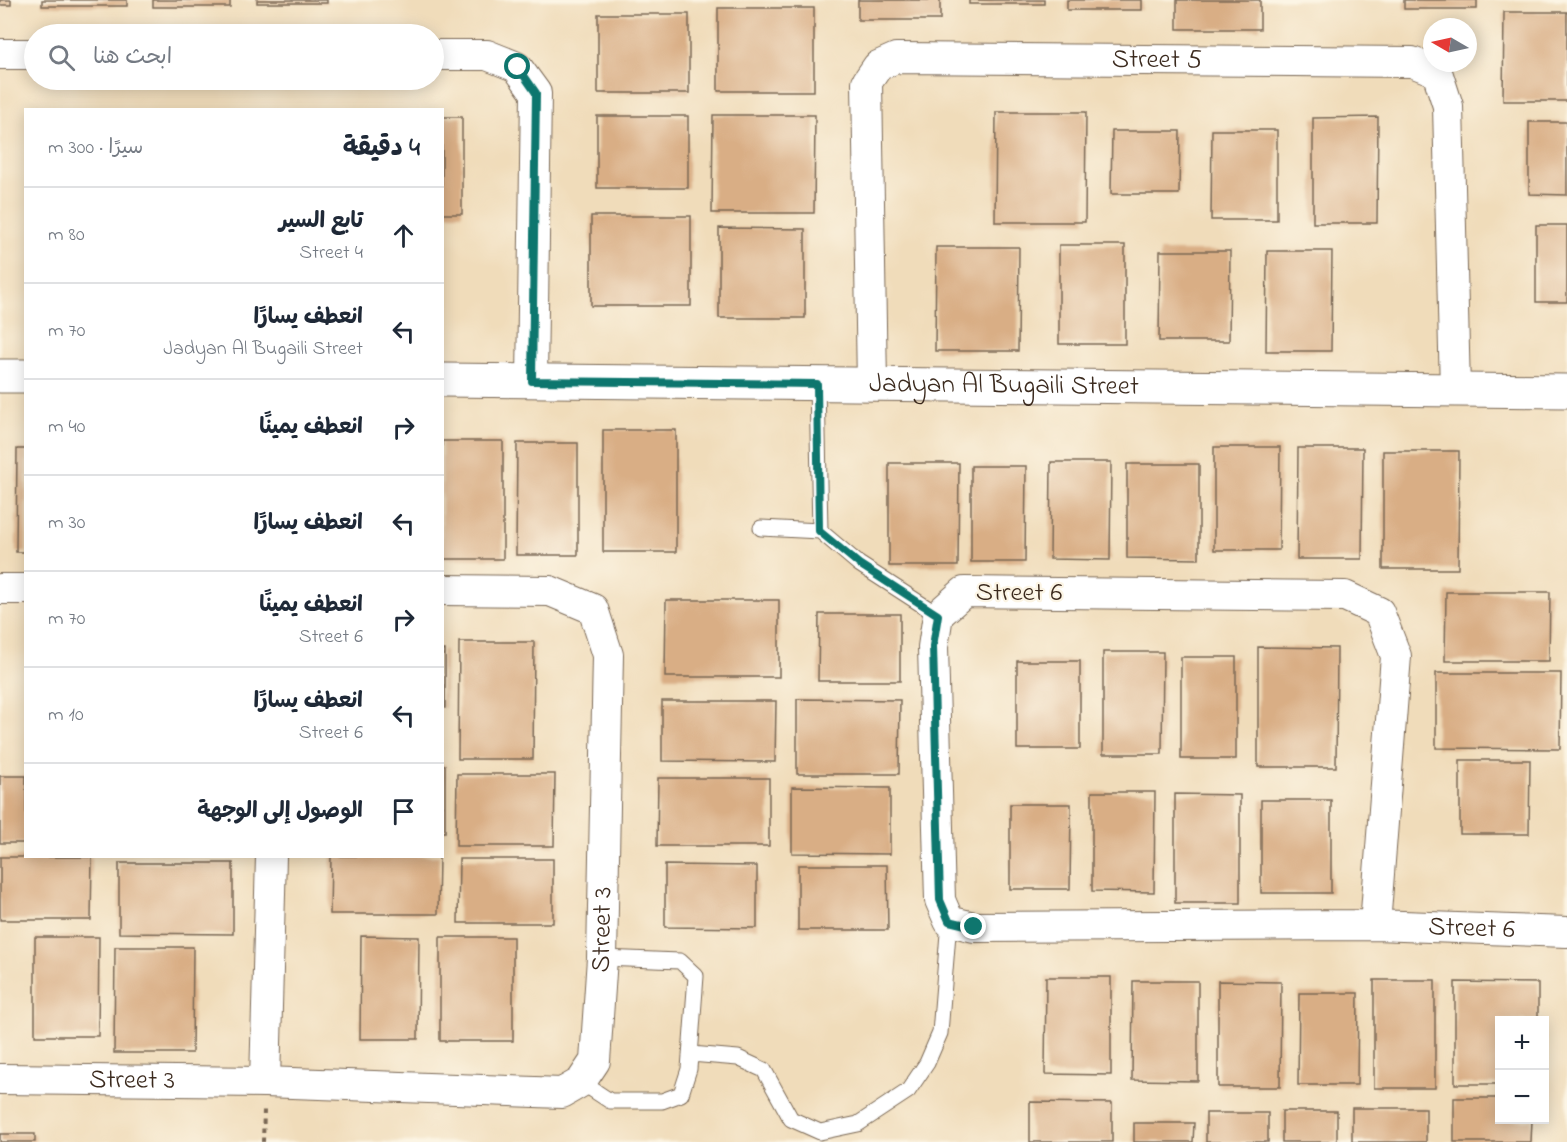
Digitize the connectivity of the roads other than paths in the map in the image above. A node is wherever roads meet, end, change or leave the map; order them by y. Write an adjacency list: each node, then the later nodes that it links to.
1 (0, 54): 2 (street)
2 (24, 54)
3 (444, 55): 7 (street)
4 (0, 376): 5 (street)
5 (24, 376)
6 (444, 380): 7 (street, Jadyan Al Bugaili Street)
7 (532, 381): 8 (street, Jadyan Al Bugaili Street)
8 (817, 384): 9 (street, Jadyan Al Bugaili Street); 13 (lane)
9 (872, 384): 10 (street, Jadyan Al Bugaili Street); 10 (street, Street 5)
10 (1455, 390): 11 (street, Jadyan Al Bugaili Street)
11 (1567, 391)
12 (761, 528): 13 (lane)
13 (819, 531): 17 (lane)
14 (0, 589): 15 (street)
15 (24, 589)
16 (444, 590): 22 (street, Street 3)
17 (938, 615): 19 (street, Street 6); 20 (street, Street 6)
18 (271, 858): 25 (street)
19 (949, 921): 20 (street, Street 6); 27 (lane)
20 (1375, 925): 21 (street, Street 6)
21 (1567, 932)
22 (602, 958): 23 (lane); 26 (street, Street 3)
23 (691, 1054): 26 (lane); 27 (lane)
24 (0, 1079): 25 (street, Street 3)
25 (265, 1082): 26 (street, Street 3)
26 (581, 1082)
27 (819, 1137)

